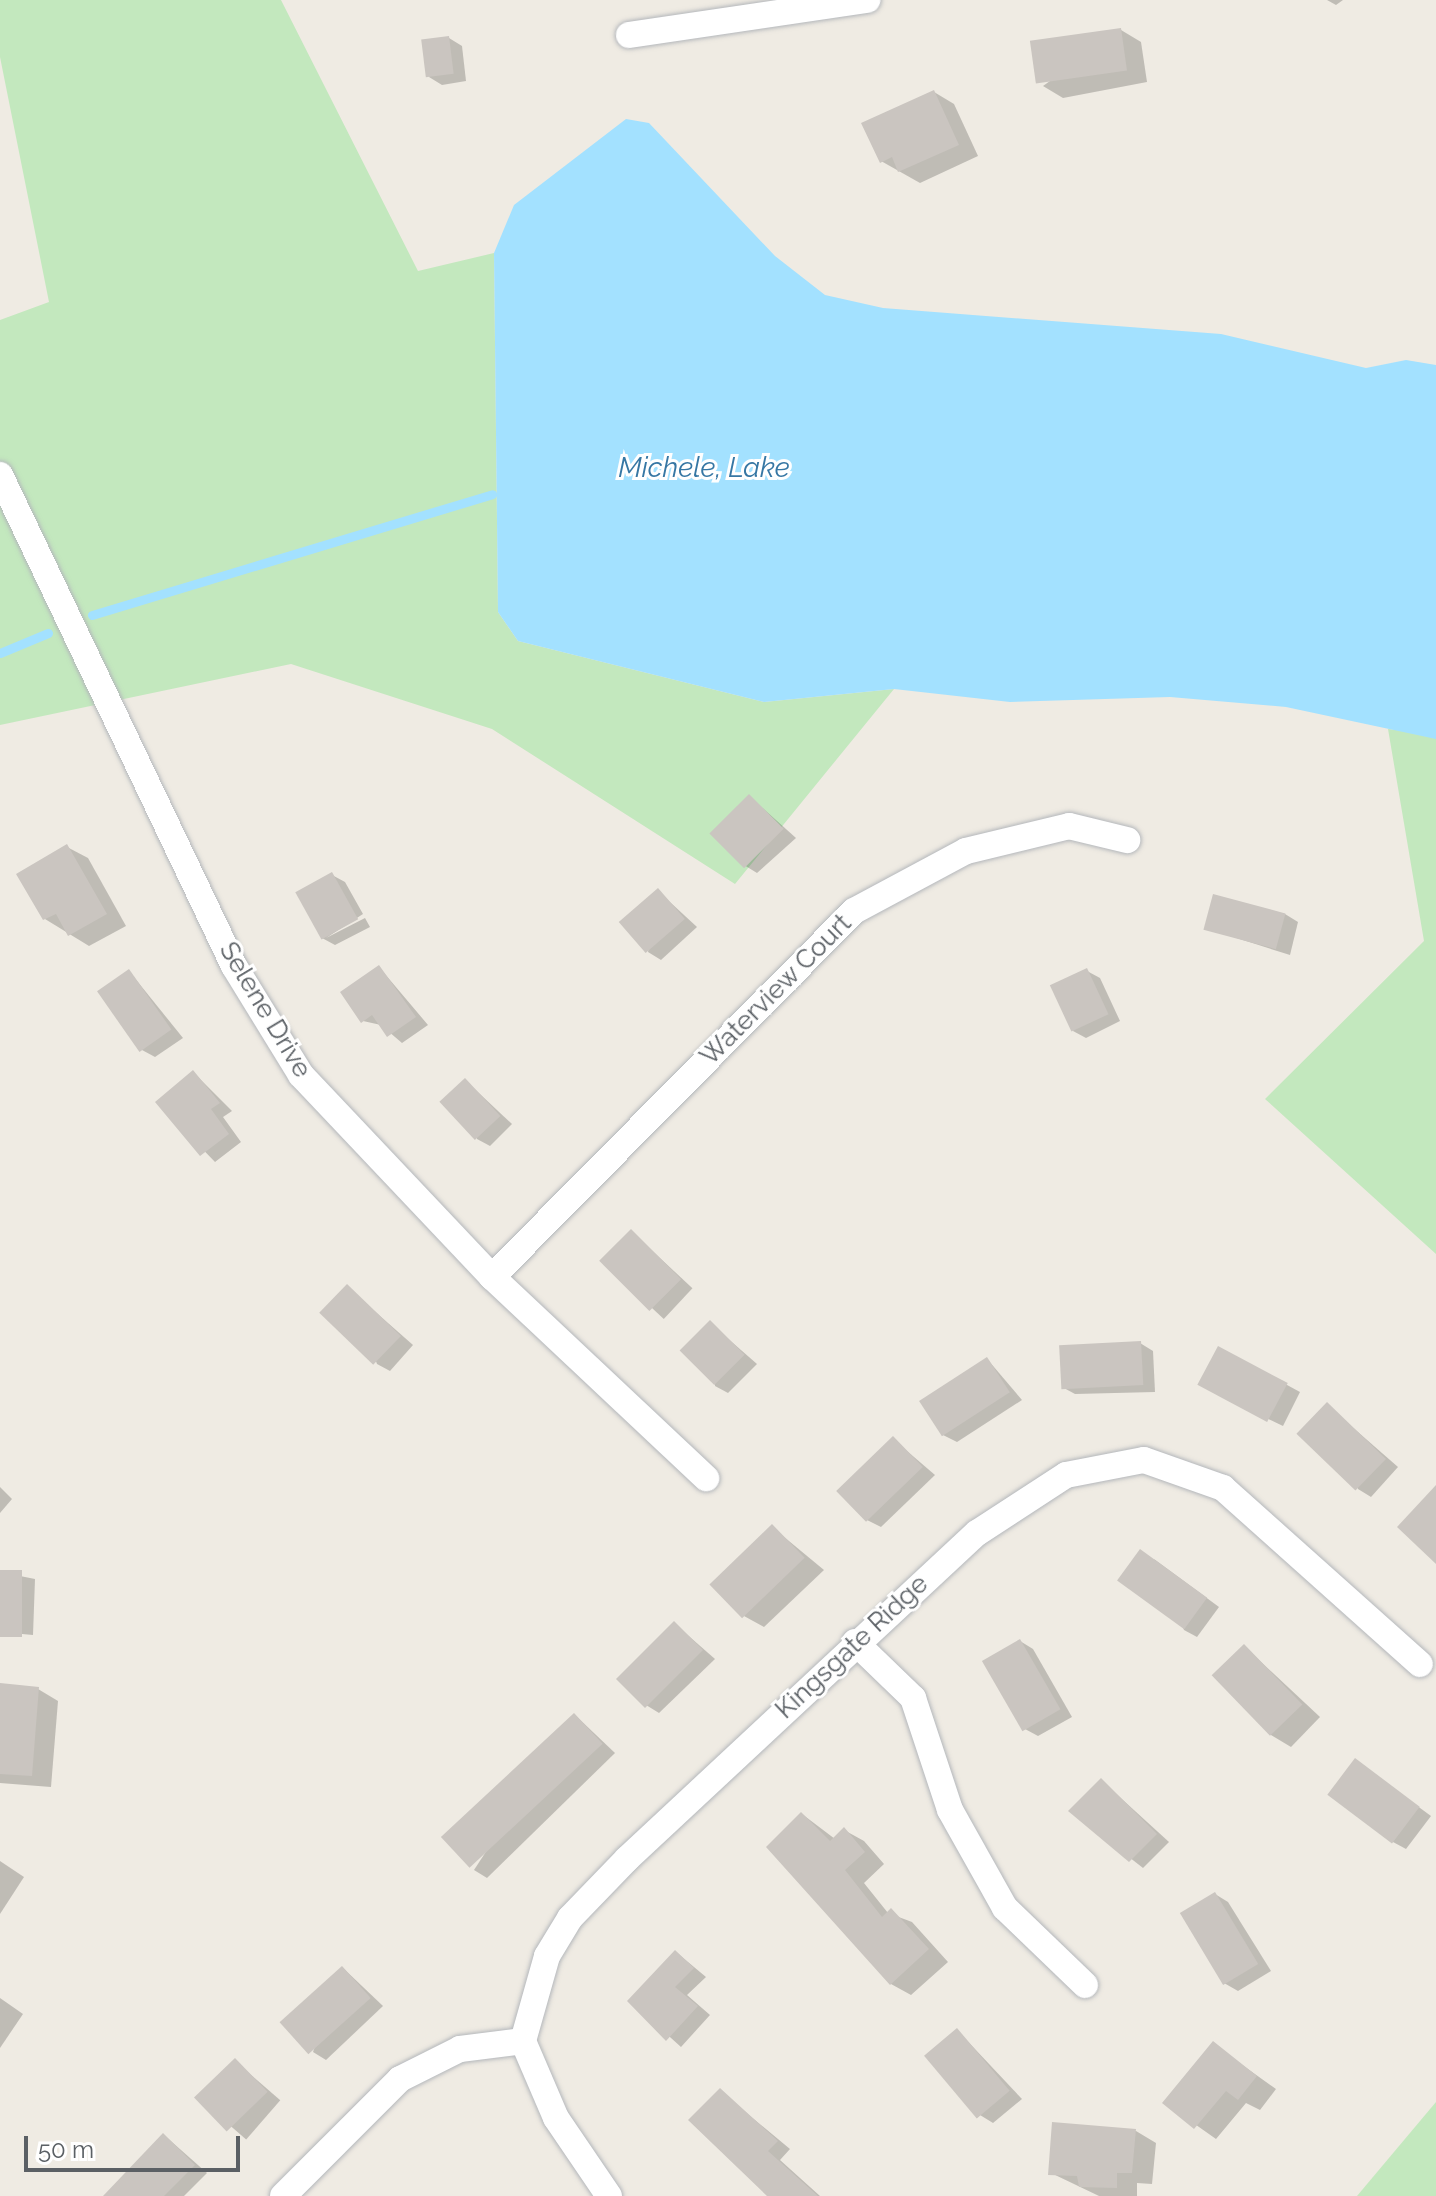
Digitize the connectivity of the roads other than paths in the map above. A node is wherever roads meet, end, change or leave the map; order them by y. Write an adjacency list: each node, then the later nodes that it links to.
1 (867, 0): 2 (street)
2 (629, 35)
3 (0, 475): 5 (street, Selene Drive)
4 (1127, 840): 5 (street, Waterview Court)
5 (492, 1277): 6 (street, Selene Drive)
6 (706, 1478)
7 (855, 1642): 8 (street, Kingsgate Ridge); 9 (street); 10 (street, Kingsgate Ridge)
8 (1420, 1664)
9 (1085, 1985)
10 (523, 2041): 11 (street); 12 (street)
11 (283, 2196)
12 (609, 2196)

